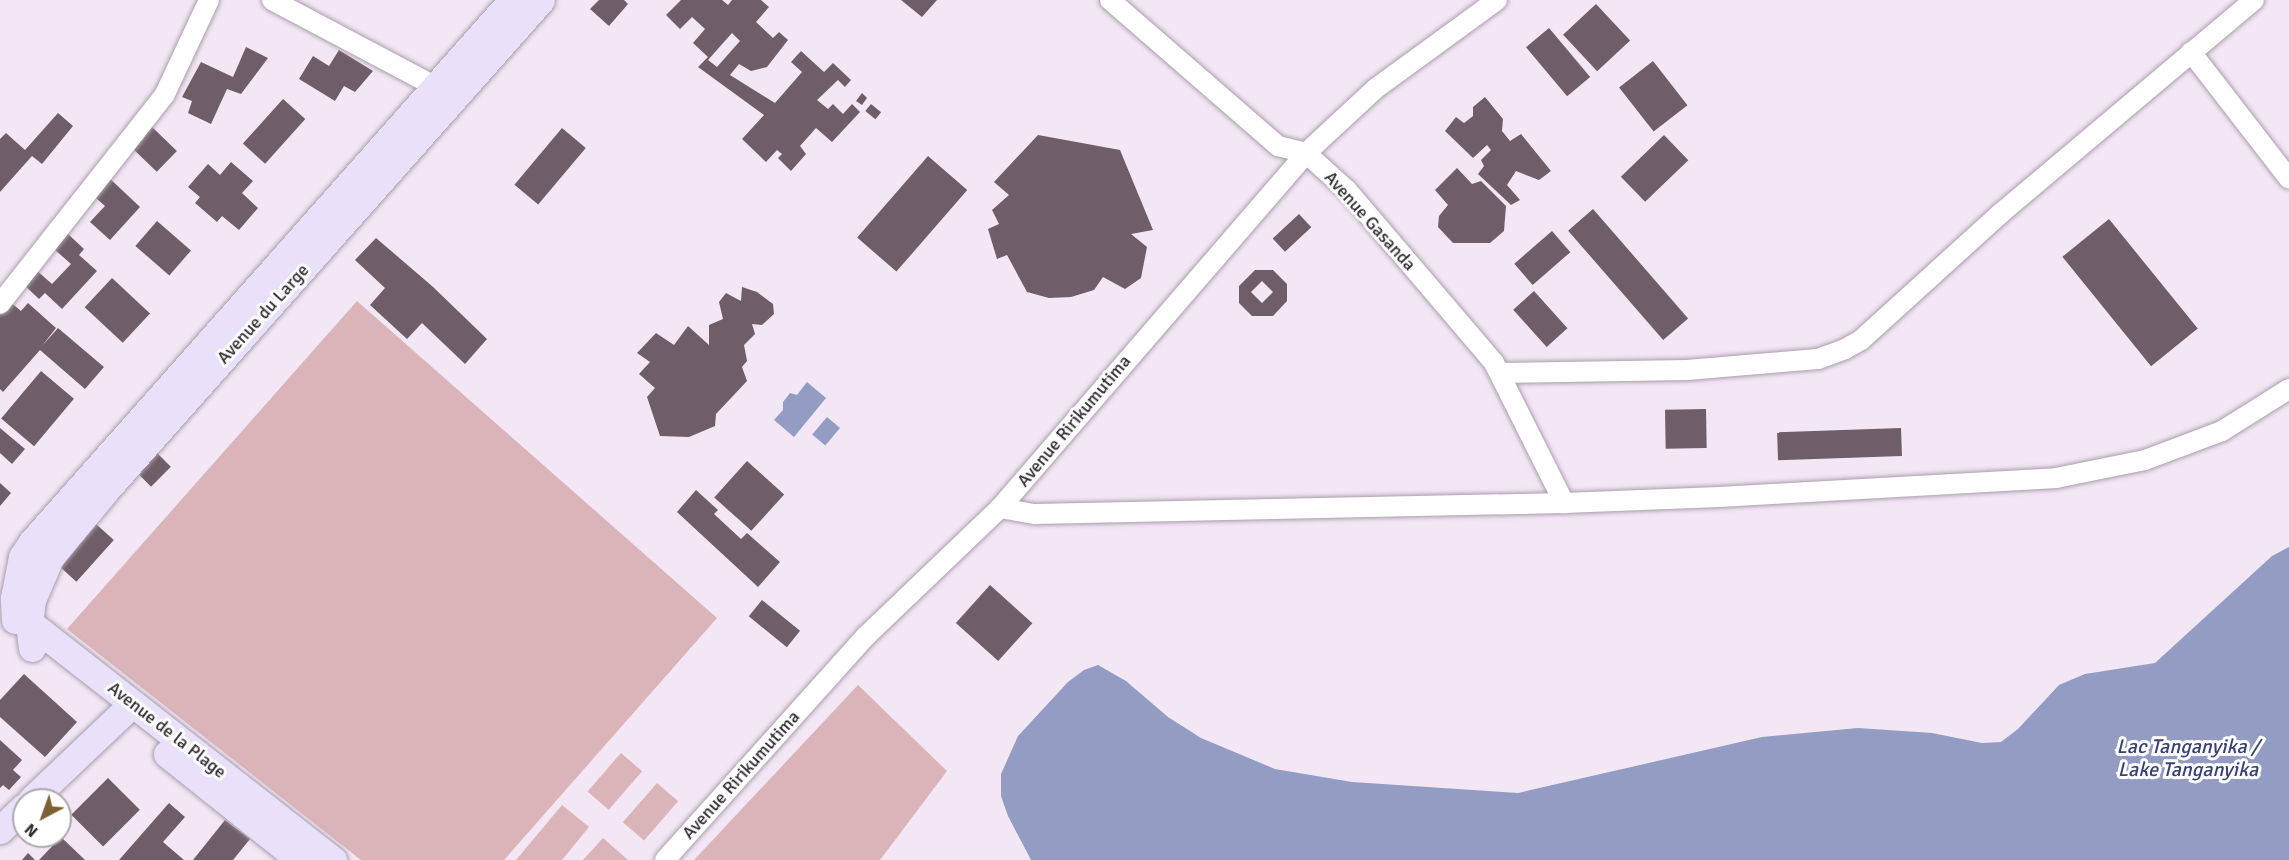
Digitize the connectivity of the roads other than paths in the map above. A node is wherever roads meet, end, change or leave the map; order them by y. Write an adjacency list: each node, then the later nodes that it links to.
1 (209, 0): 12 (street)
2 (272, 0): 9 (street)
3 (512, 0): 9 (main road, Avenue du Large)
4 (541, 0): 9 (main road, Avenue du Large)
5 (1110, 0): 10 (street, Avenue Gasanda)
6 (1497, 0): 10 (street, Avenue Ririkumutima)
7 (2254, 0): 8 (street)
8 (2191, 52): 11 (street); 13 (street)
9 (446, 92): 15 (main road, Avenue du Large)
10 (1306, 153): 13 (street, Avenue Gasanda); 17 (street, Avenue Ririkumutima)
11 (2289, 179)
12 (0, 304)
13 (1500, 373): 16 (street, Avenue Gasanda)
14 (2289, 389): 16 (street)
15 (98, 484): 18 (main road, Avenue du Large); 19 (main road, Avenue du Large)
16 (1564, 503): 17 (street)
17 (1000, 508): 26 (street, Avenue Ririkumutima)
18 (11, 561): 19 (main road, Avenue du Large)
19 (16, 624): 20 (main road, Avenue de la Plage)
20 (126, 710): 21 (main road); 24 (main road, Avenue de la Plage)
21 (44, 788)
22 (12, 818): 23 (main road)
23 (0, 830)
24 (287, 849): 25 (main road, Avenue de la Plage)
25 (333, 860)
26 (666, 860)

